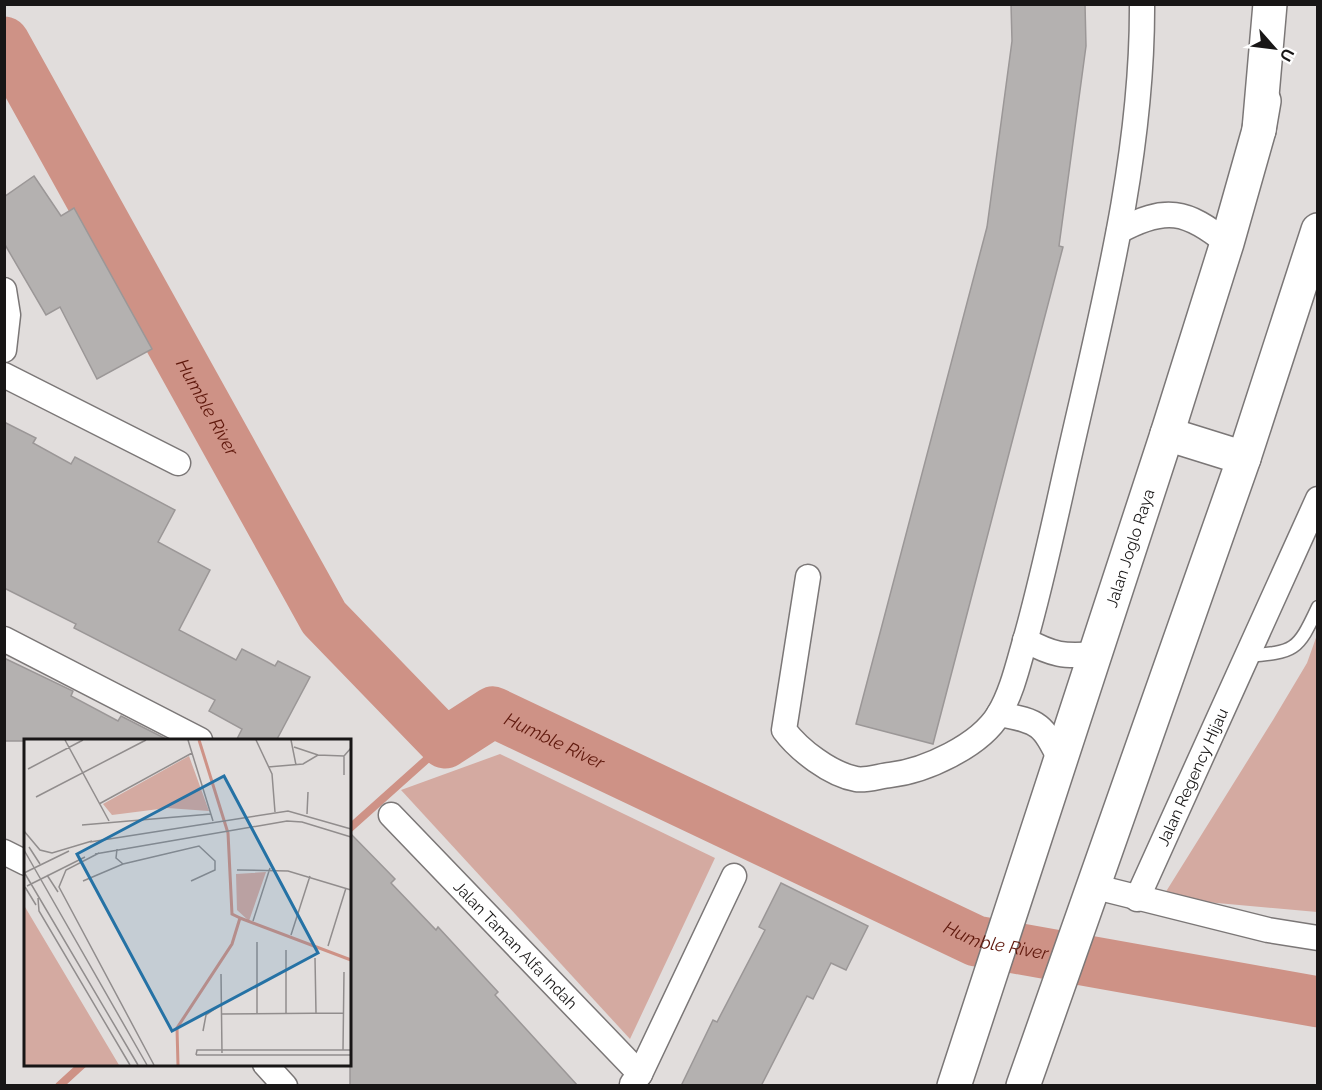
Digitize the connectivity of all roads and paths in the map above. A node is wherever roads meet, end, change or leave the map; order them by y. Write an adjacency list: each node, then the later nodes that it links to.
1 (1142, 4): 6 (street)
2 (1270, 4): 4 (main road)
3 (1280, 4): 4 (main road, Jalan Joglo Raya)
4 (1259, 130): 7 (main road, Jalan Joglo Raya)
5 (1317, 230): 12 (main road)
6 (1119, 231): 7 (street); 18 (street)
7 (1227, 243): 11 (main road, Jalan Joglo Raya)
8 (4, 290): 9 (street)
9 (4, 350)
10 (4, 375): 13 (street)
11 (1167, 434): 12 (main road); 19 (main road, Jalan Joglo Raya)
12 (1244, 458): 28 (main road)
13 (178, 463)
14 (1317, 499): 20 (street, Jalan Regency Hijau)
15 (808, 577): 21 (street)
16 (1317, 607): 20 (lane)
17 (4, 639): 22 (street)
18 (1025, 640): 19 (street); 21 (street)
19 (1095, 654): 23 (main road, Jalan Joglo Raya)
20 (1246, 656): 29 (street, Jalan Regency Hijau)
21 (999, 714): 23 (street)
22 (196, 739)
23 (1061, 761): 34 (main road, Jalan Joglo Raya)
24 (391, 815): 32 (street, Jalan Taman Alfa Indah)
25 (4, 852): 26 (street)
26 (24, 862)
27 (734, 876): 32 (street, Jalan Taman Alfa Indah)
28 (1092, 886): 29 (street); 35 (main road)
29 (1137, 898): 30 (street)
30 (1317, 938)
31 (266, 1066): 33 (street)
32 (636, 1080)
33 (285, 1086)
34 (954, 1086)
35 (1023, 1086)

